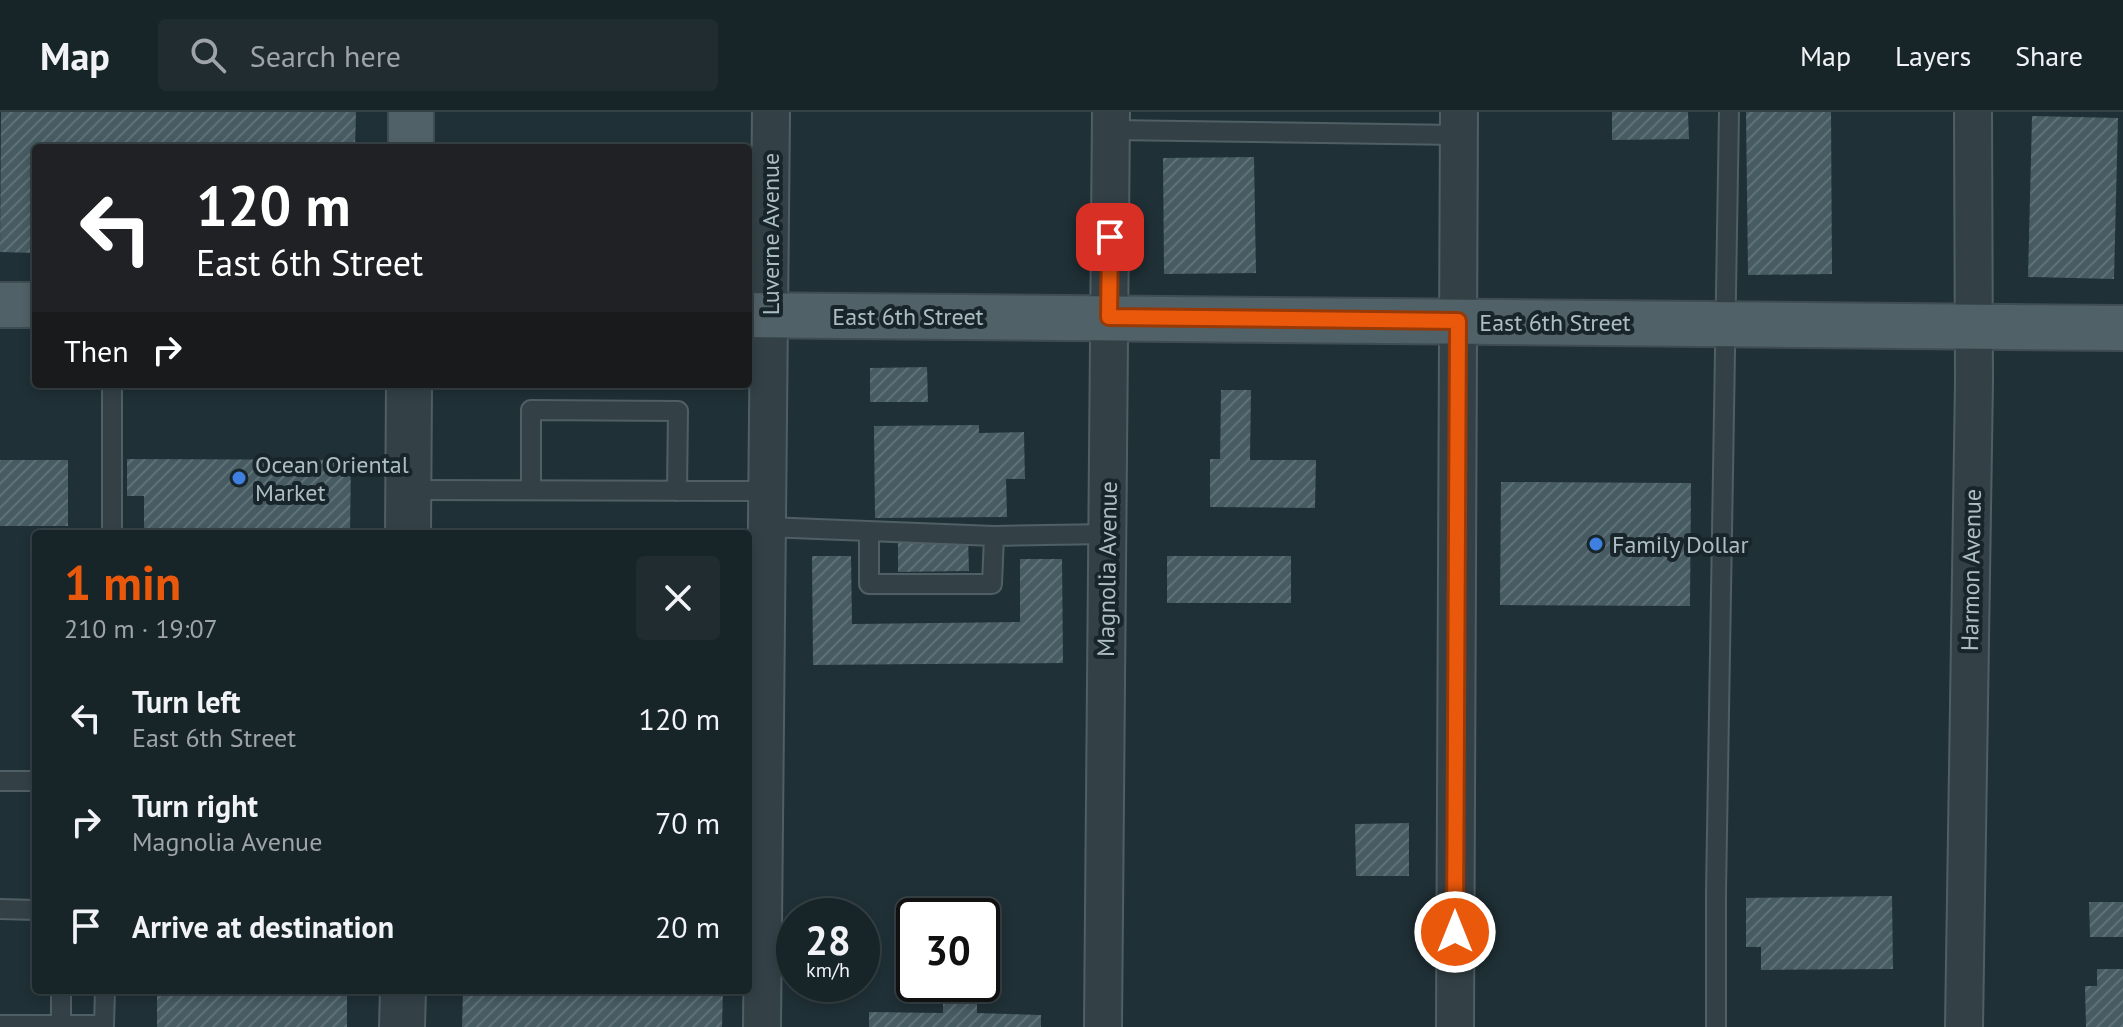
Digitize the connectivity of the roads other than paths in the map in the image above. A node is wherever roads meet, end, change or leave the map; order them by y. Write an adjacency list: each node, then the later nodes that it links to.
1 (411, 112): 7 (main road)
2 (771, 112): 10 (street, Luverne Avenue)
3 (1729, 112): 13 (lane)
4 (1973, 112): 14 (street, Harmon Avenue)
5 (1111, 121): 6 (lane); 11 (street, Magnolia Avenue)
6 (1459, 123): 12 (street)
7 (411, 144)
8 (0, 305): 9 (main road)
9 (32, 305)
10 (759, 315): 11 (main road, East 6th Street); 21 (street, Luverne Avenue)
11 (1109, 317): 12 (main road, East 6th Street); 26 (street, Magnolia Avenue)
12 (1458, 321): 13 (main road, East 6th Street); 40 (street)
13 (1725, 324): 14 (main road, East 6th Street); 41 (lane)
14 (1973, 327): 15 (main road, East 6th Street); 42 (street, Harmon Avenue)
15 (2123, 328)
16 (112, 388): 23 (lane)
17 (409, 388): 18 (street)
18 (409, 490): 19 (lane); 24 (street)
19 (531, 490): 20 (lane); 20 (lane)
20 (677, 491): 21 (lane)
21 (767, 491): 22 (street, Luverne Avenue)
22 (767, 527): 25 (lane); 38 (street, Luverne Avenue)
23 (112, 530)
24 (408, 530)
25 (869, 532): 27 (lane); 27 (lane)
26 (1108, 534): 27 (lane); 39 (street, Magnolia Avenue)
27 (994, 536)
28 (0, 781): 29 (lane)
29 (32, 781)
30 (0, 909): 31 (lane)
31 (32, 910)
32 (61, 994): 36 (lane)
33 (105, 994): 36 (lane)
34 (403, 994): 37 (street)
35 (0, 1025): 36 (lane)
36 (61, 1025)
37 (402, 1027)
38 (762, 1027)
39 (1103, 1027)
40 (1455, 1027)
41 (1716, 1027)
42 (1964, 1027)

